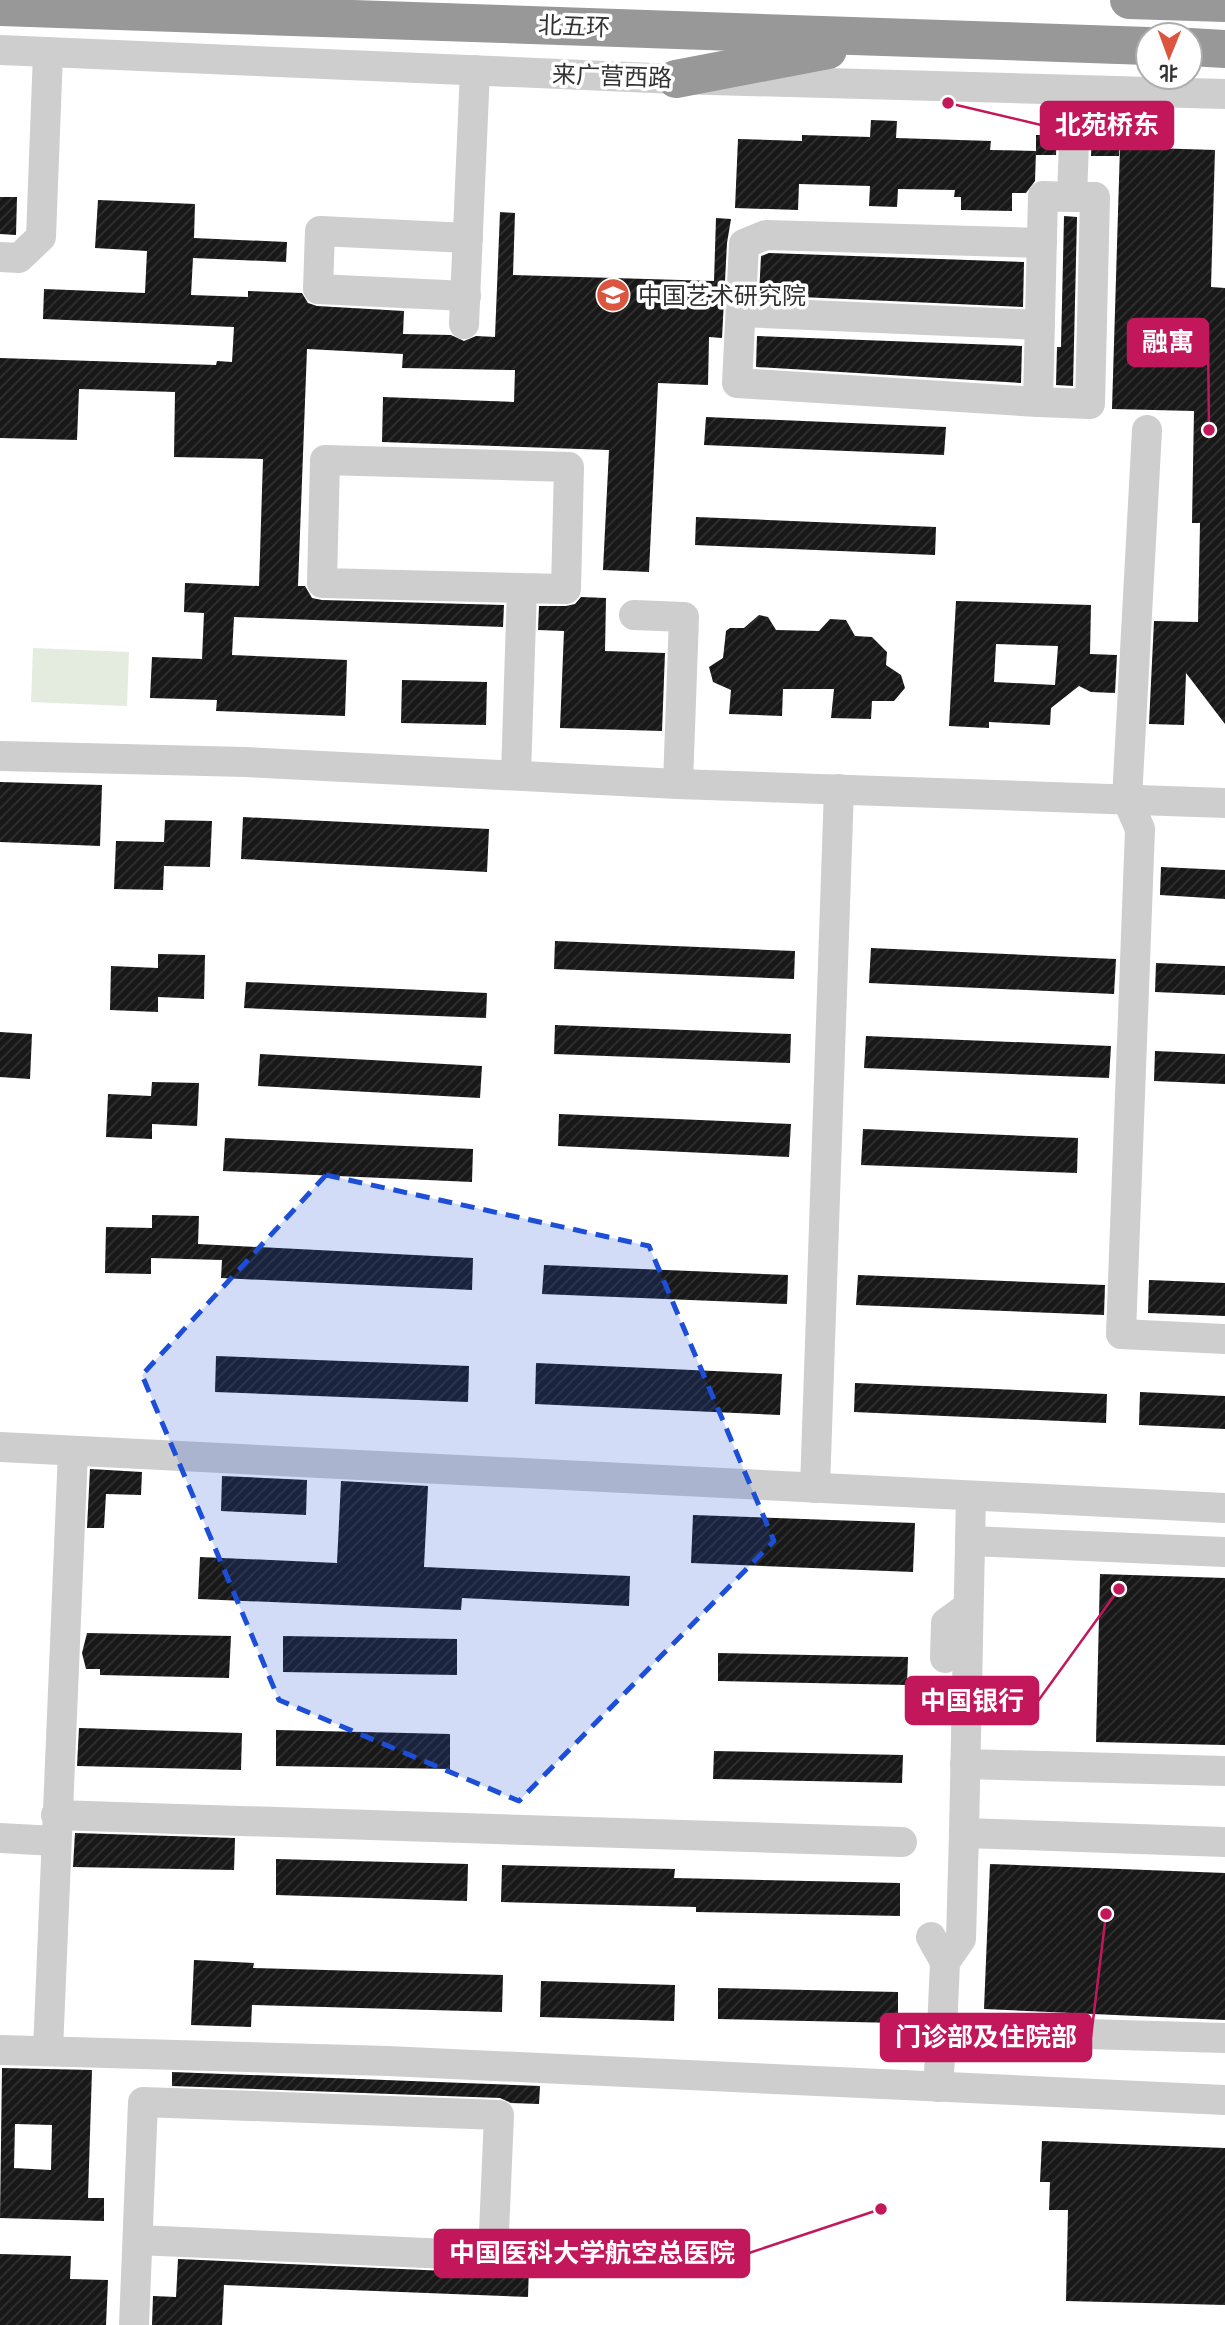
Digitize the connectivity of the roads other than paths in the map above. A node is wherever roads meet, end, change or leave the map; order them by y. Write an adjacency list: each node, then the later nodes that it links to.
1 (1156, 0): 2 (highway)
2 (1225, 4)
3 (0, 6): 4 (highway, 北五环)
4 (899, 36): 5 (highway, 北五环); 11 (highway)
5 (1134, 45)
6 (1204, 48): 7 (highway)
7 (1225, 49)
8 (0, 50): 9 (street, 来广营西路)
9 (48, 52): 10 (street, 来广营西路); 17 (street)
10 (475, 71): 11 (street, 来广营西路); 15 (street)
11 (676, 79): 12 (street, 来广营西路)
12 (1076, 90): 13 (street, 来广营西路); 14 (street)
13 (1225, 94)
14 (1072, 197): 16 (street); 20 (street)
15 (468, 237): 15 (street)
16 (1042, 243): 18 (street); 19 (street)
17 (0, 257)
18 (741, 312): 19 (street); 20 (street)
19 (1040, 325): 20 (street)
20 (1038, 402)
21 (1147, 430): 28 (street)
22 (522, 588): 22 (street); 25 (street)
23 (634, 615): 26 (street)
24 (0, 756): 25 (street)
25 (516, 775): 26 (street)
26 (678, 784): 27 (street)
27 (839, 789): 28 (street); 33 (street)
28 (1127, 799): 29 (street); 30 (street)
29 (1225, 803)
30 (1225, 1339)
31 (0, 1447): 32 (street)
32 (73, 1451): 33 (street); 42 (street)
33 (815, 1488): 34 (street)
34 (971, 1496): 35 (street); 36 (street)
35 (1225, 1508)
36 (970, 1541): 37 (street); 38 (street)
37 (1225, 1552)
38 (968, 1607): 39 (street); 40 (street)
39 (945, 1658)
40 (965, 1765): 41 (street); 43 (street)
41 (1225, 1771)
42 (56, 1828): 44 (street); 45 (street); 50 (street)
43 (964, 1833): 46 (street); 47 (street)
44 (0, 1838)
45 (902, 1842)
46 (1225, 1842)
47 (942, 2030): 48 (street); 51 (street)
48 (1225, 2038)
49 (0, 2050): 50 (street)
50 (48, 2051): 51 (street)
51 (939, 2087): 52 (street)
52 (1225, 2100)
53 (138, 2240): 53 (street); 54 (street)
54 (134, 2325)

